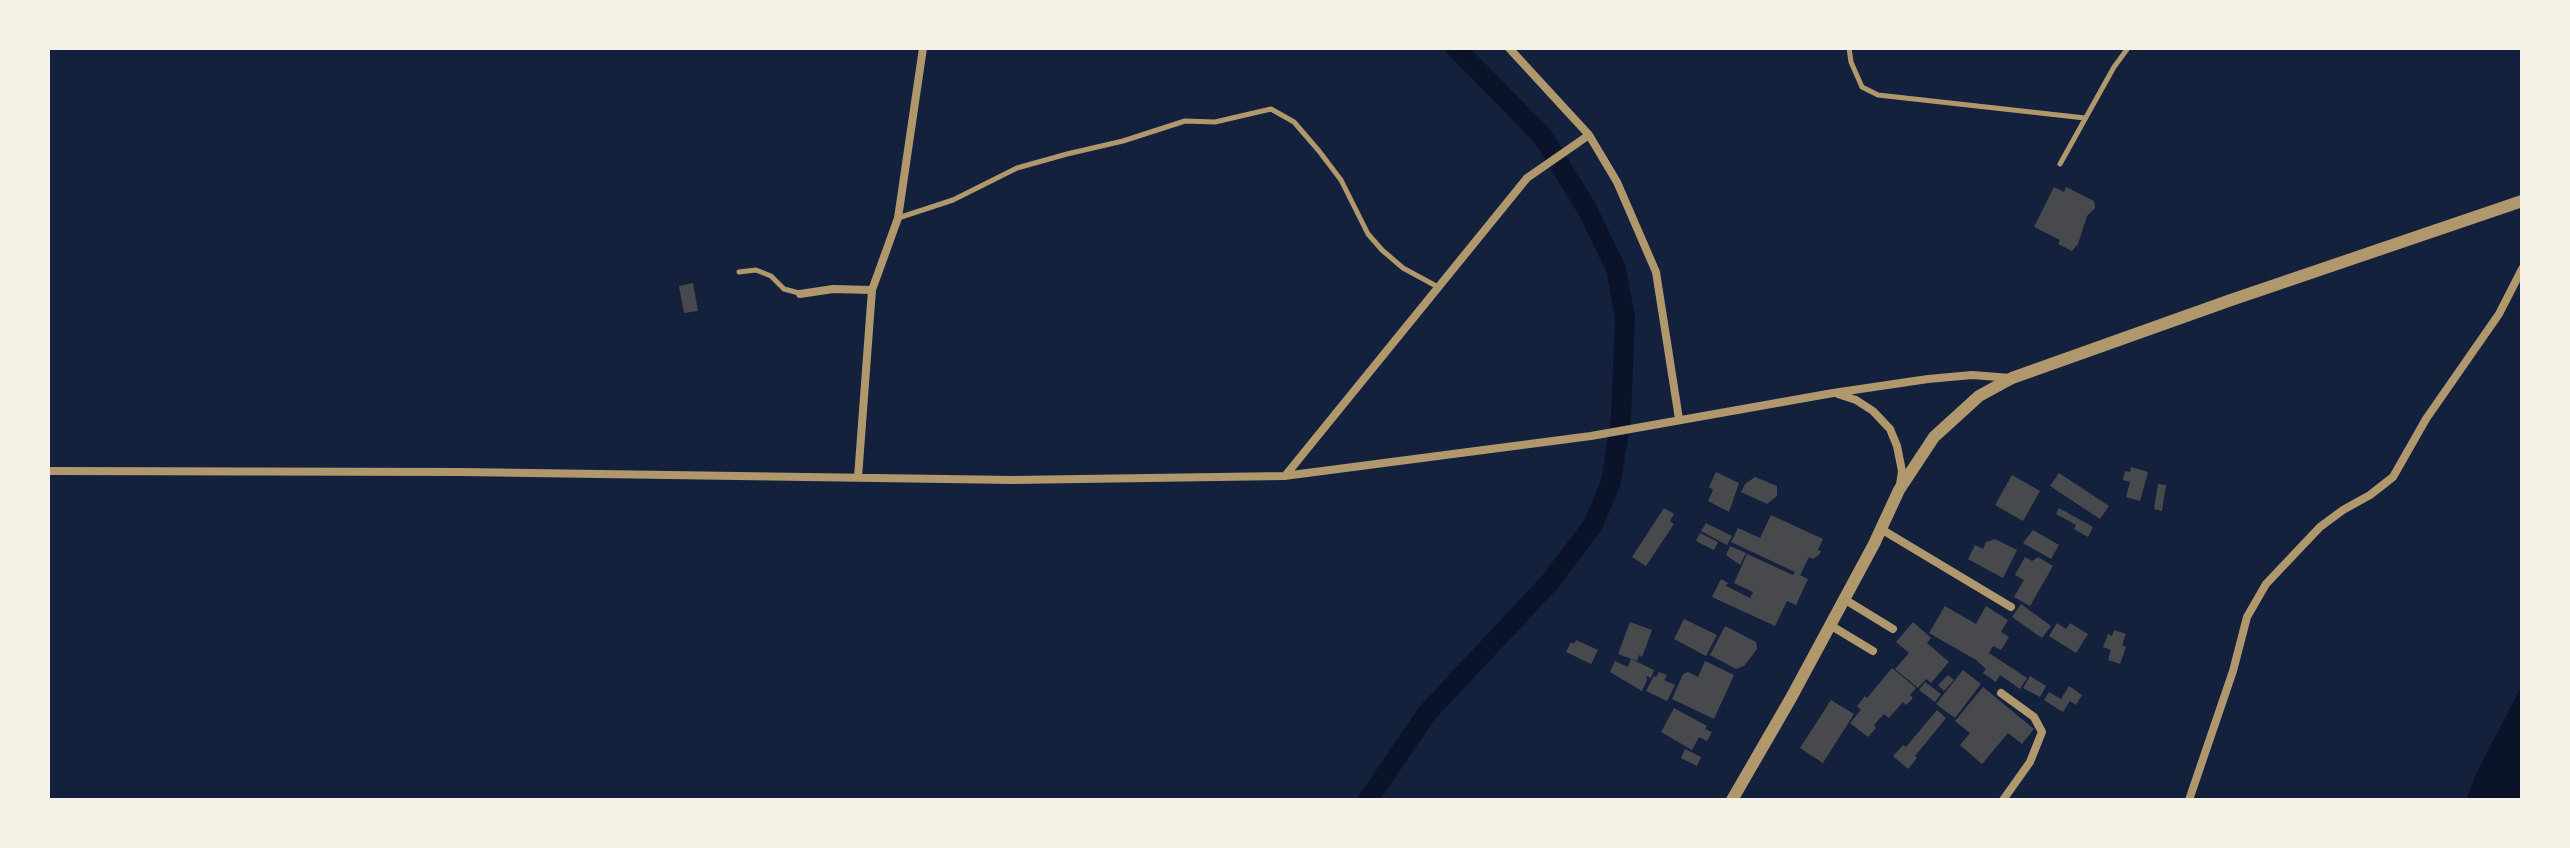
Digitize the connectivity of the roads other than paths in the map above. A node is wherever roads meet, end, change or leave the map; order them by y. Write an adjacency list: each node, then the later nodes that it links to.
1 (923, 48): 9 (street)
2 (1509, 48): 6 (street)
3 (1849, 48): 5 (lane)
4 (2128, 48): 5 (lane)
5 (2085, 118): 7 (lane)
6 (1586, 137): 12 (street); 17 (street)
7 (2060, 164)
8 (2522, 201): 15 (street)
9 (898, 218): 12 (lane); 13 (street)
10 (2522, 269): 31 (street)
11 (739, 272): 14 (lane)
12 (1439, 288): 19 (street)
13 (872, 290): 14 (street); 20 (street)
14 (800, 294)
15 (2012, 378): 16 (street); 21 (street)
16 (1833, 393): 17 (street); 21 (street)
17 (1679, 419): 19 (street)
18 (48, 471): 20 (street)
19 (1284, 476): 20 (street)
20 (858, 477)
21 (1899, 490): 22 (street)
22 (1881, 529): 23 (street); 24 (street)
23 (1844, 599): 25 (street); 26 (street)
24 (2011, 607)
25 (1830, 625): 27 (street); 29 (street)
26 (1893, 629)
27 (1873, 651)
28 (2001, 693): 30 (street)
29 (1732, 800)
30 (2003, 800)
31 (2189, 800)

